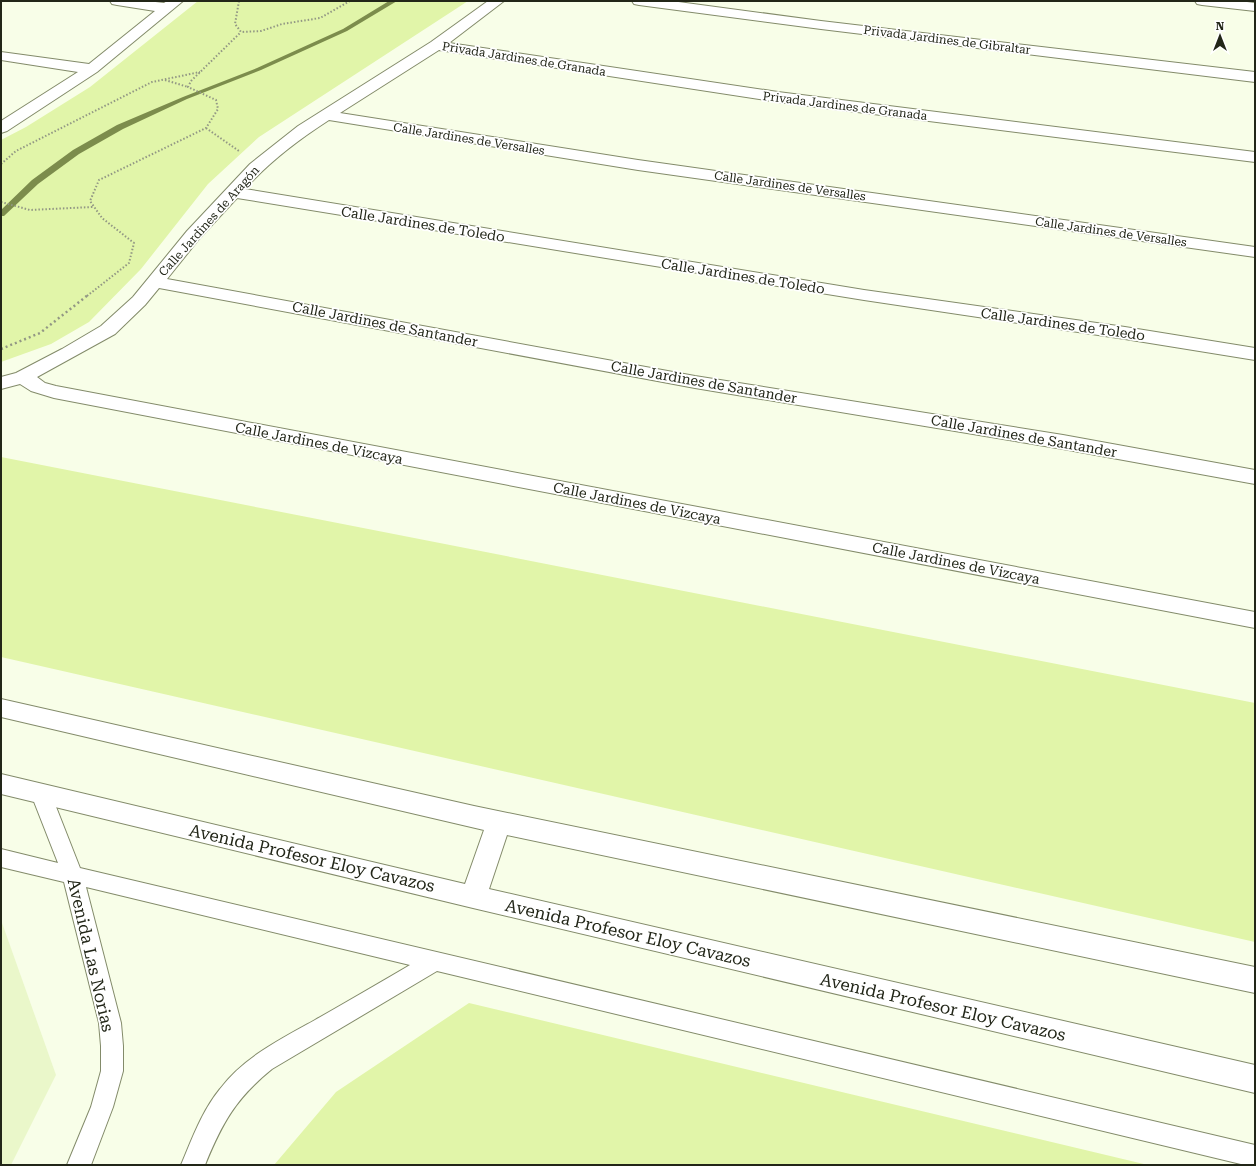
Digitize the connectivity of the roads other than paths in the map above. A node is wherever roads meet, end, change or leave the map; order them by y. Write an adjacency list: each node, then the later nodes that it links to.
1 (117, 1): 5 (street)
2 (498, 1): 7 (street, Calle Jardines de Aragón)
3 (639, 1): 10 (street, Privada Jardines de Gibraltar)
4 (1202, 1): 6 (street)
5 (172, 5): 9 (street)
6 (1255, 7)
7 (436, 45): 11 (street, Calle Jardines de Aragón); 13 (street, Privada Jardines de Granada)
8 (1, 56): 9 (street)
9 (92, 69): 12 (street)
10 (1255, 78)
11 (326, 115): 14 (street, Calle Jardines de Aragón); 15 (street, Calle Jardines de Versalles)
12 (1, 128)
13 (1255, 157)
14 (232, 192): 16 (street, Calle Jardines de Aragón); 17 (street, Calle Jardines de Toledo)
15 (1255, 252)
16 (154, 282): 18 (street, Calle Jardines de Aragón); 20 (street, Calle Jardines de Santander)
17 (1255, 354)
18 (23, 377): 19 (street, Calle Jardines de Aragón); 21 (street, Calle Jardines de Vizcaya)
19 (1, 383)
20 (1255, 477)
21 (1255, 620)
22 (1, 708): 25 (street)
23 (1, 784): 24 (street, Avenida Profesor Eloy Cavazos)
24 (41, 794): 27 (lane, Avenida Las Norias); 28 (street, Avenida Profesor Eloy Cavazos)
25 (499, 822): 28 (street); 30 (street)
26 (1, 858): 27 (lane)
27 (73, 876): 29 (lane); 33 (lane, Avenida Las Norias)
28 (473, 897): 31 (street, Avenida Profesor Eloy Cavazos)
29 (434, 962): 32 (lane); 34 (lane)
30 (1255, 980)
31 (1255, 1079)
32 (1255, 1156)
33 (79, 1165)
34 (193, 1165)

